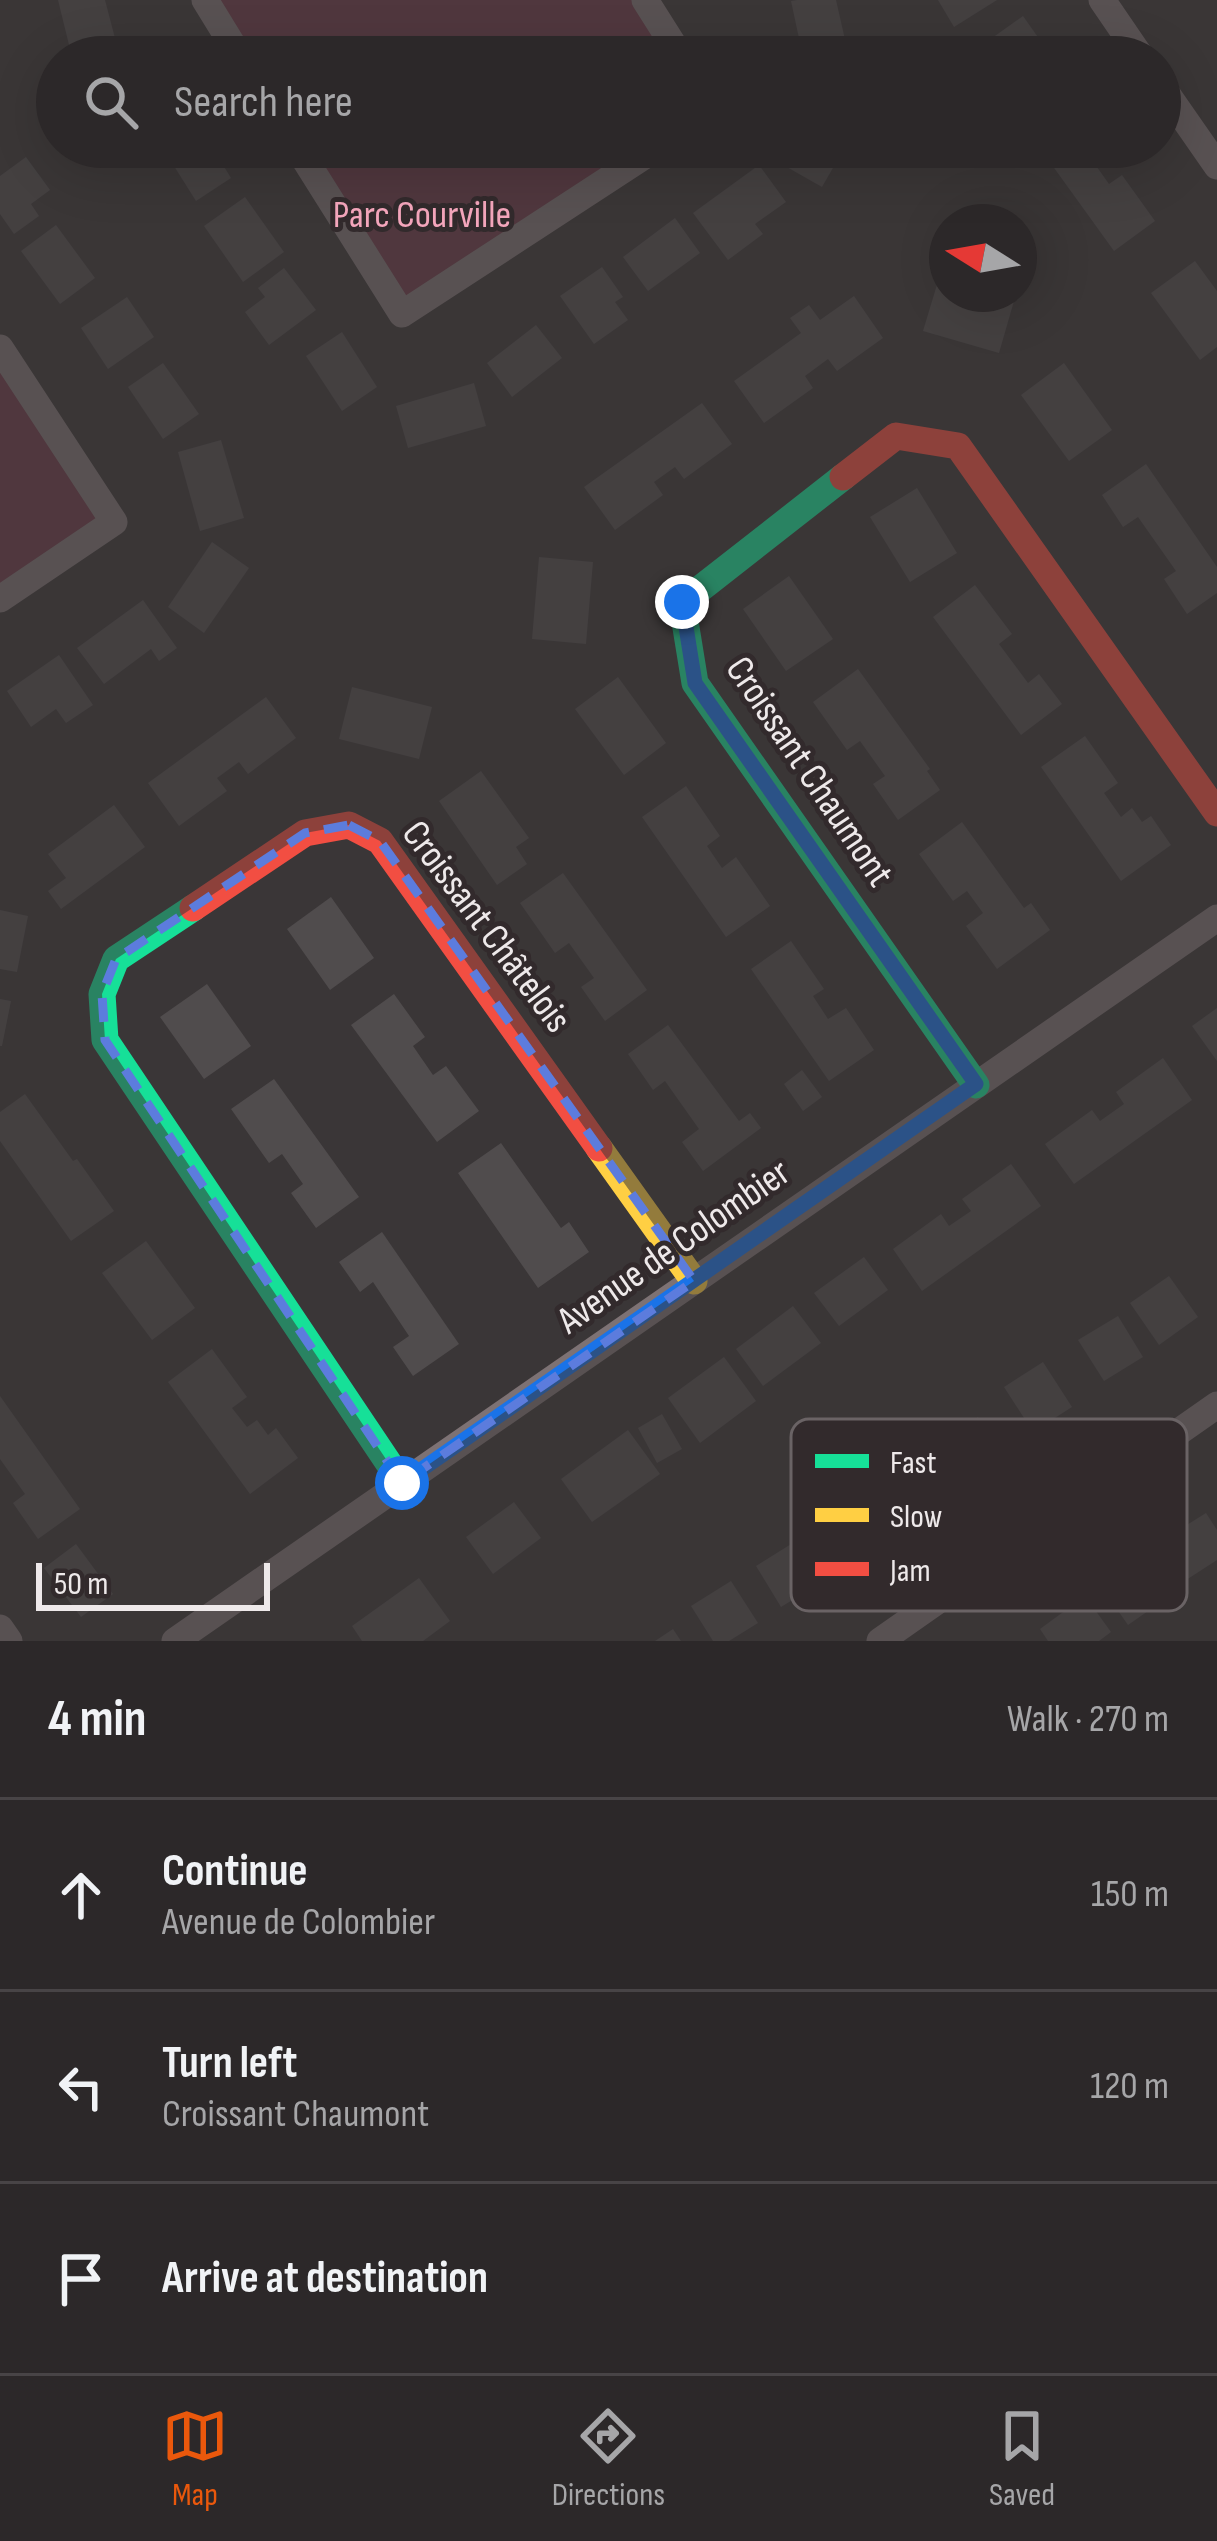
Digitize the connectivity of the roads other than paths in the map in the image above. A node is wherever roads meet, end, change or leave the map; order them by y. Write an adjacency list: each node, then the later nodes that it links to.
1 (205, 0): 4 (street)
2 (645, 0): 5 (street)
3 (1102, 0): 6 (street)
4 (228, 36)
5 (668, 36)
6 (1127, 36)
7 (1181, 114): 8 (street)
8 (1217, 166)
9 (310, 168): 10 (street)
10 (626, 168)
11 (0, 348): 12 (street)
12 (0, 599)
13 (1217, 813): 15 (street, Croissant Chaumont)
14 (1217, 918): 15 (street, Avenue de Colombier)
15 (976, 1084): 16 (street, Avenue de Colombier)
16 (694, 1281): 19 (street, Avenue de Colombier); 19 (street, Croissant Châtelois)
17 (1215, 1411): 18 (street)
18 (1187, 1430)
19 (402, 1483): 23 (street, Avenue de Colombier)
20 (924, 1611): 24 (street)
21 (0, 1628): 22 (street)
22 (9, 1641)
23 (175, 1641)
24 (880, 1641)

